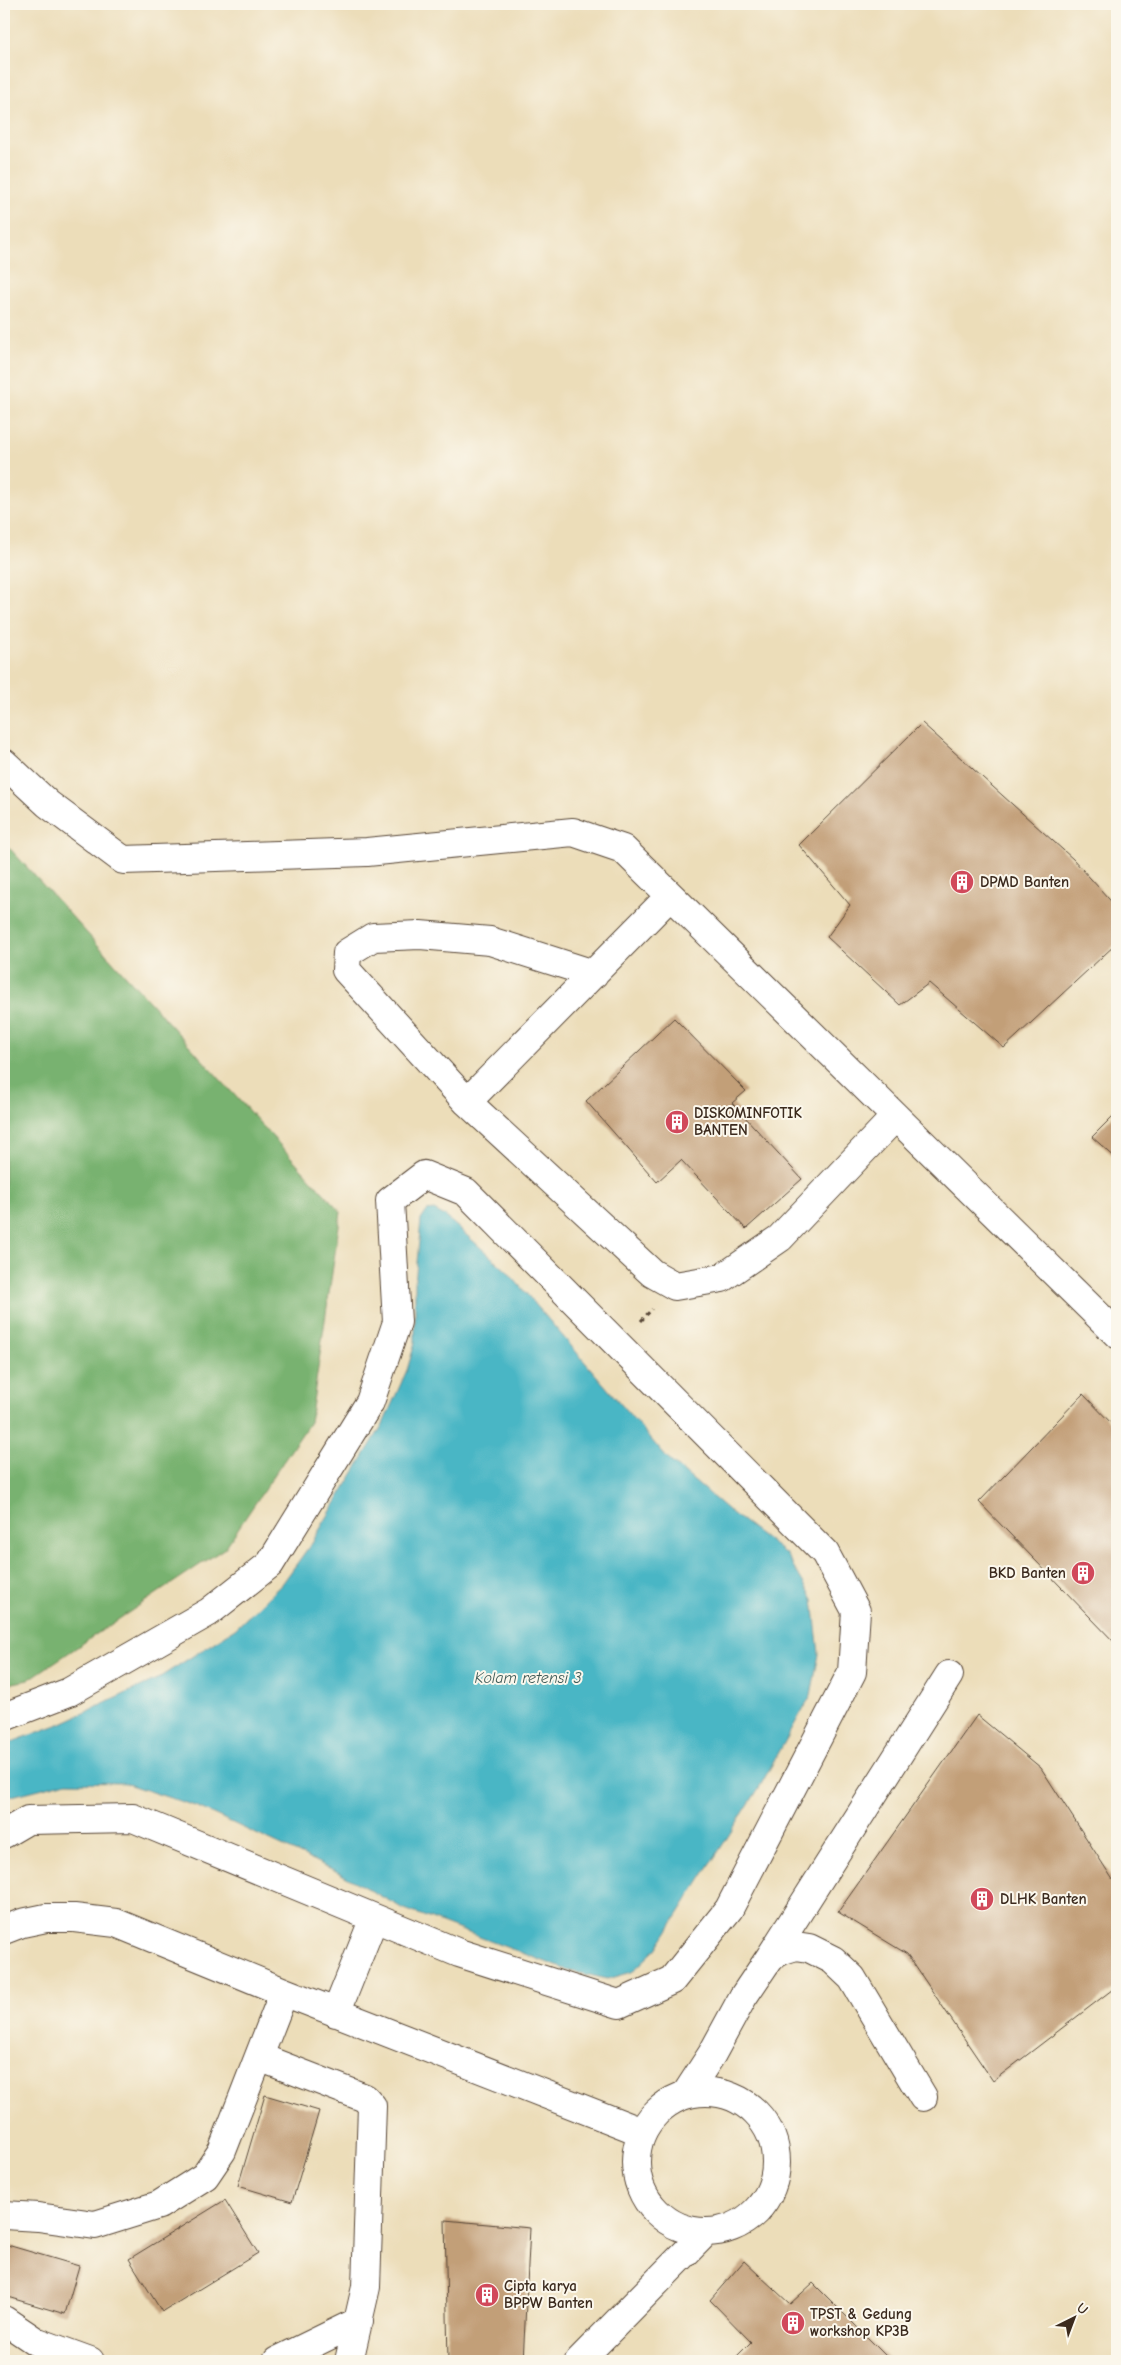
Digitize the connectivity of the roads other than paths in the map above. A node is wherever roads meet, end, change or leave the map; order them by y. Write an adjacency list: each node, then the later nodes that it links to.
1 (4, 763): 2 (street)
2 (670, 896): 3 (street); 5 (street)
3 (594, 974): 4 (street); 4 (street)
4 (467, 1102): 5 (street)
5 (896, 1117): 6 (street)
6 (1117, 1334)
7 (949, 1675): 12 (street)
8 (4, 1717): 10 (street)
9 (4, 1834): 10 (street)
10 (374, 1918): 14 (street)
11 (4, 1930): 13 (street)
12 (770, 1956): 16 (street); 17 (street)
13 (284, 1992): 14 (street); 15 (street)
14 (336, 2012): 18 (street)
15 (259, 2057): 19 (street); 22 (street)
16 (686, 2094): 18 (street); 20 (street)
17 (923, 2097)
18 (642, 2132): 20 (street)
19 (4, 2215)
20 (706, 2232): 26 (street)
21 (4, 2320): 23 (street)
22 (359, 2320): 24 (street); 25 (street)
23 (90, 2361)
24 (278, 2361)
25 (349, 2361)
26 (579, 2361)

